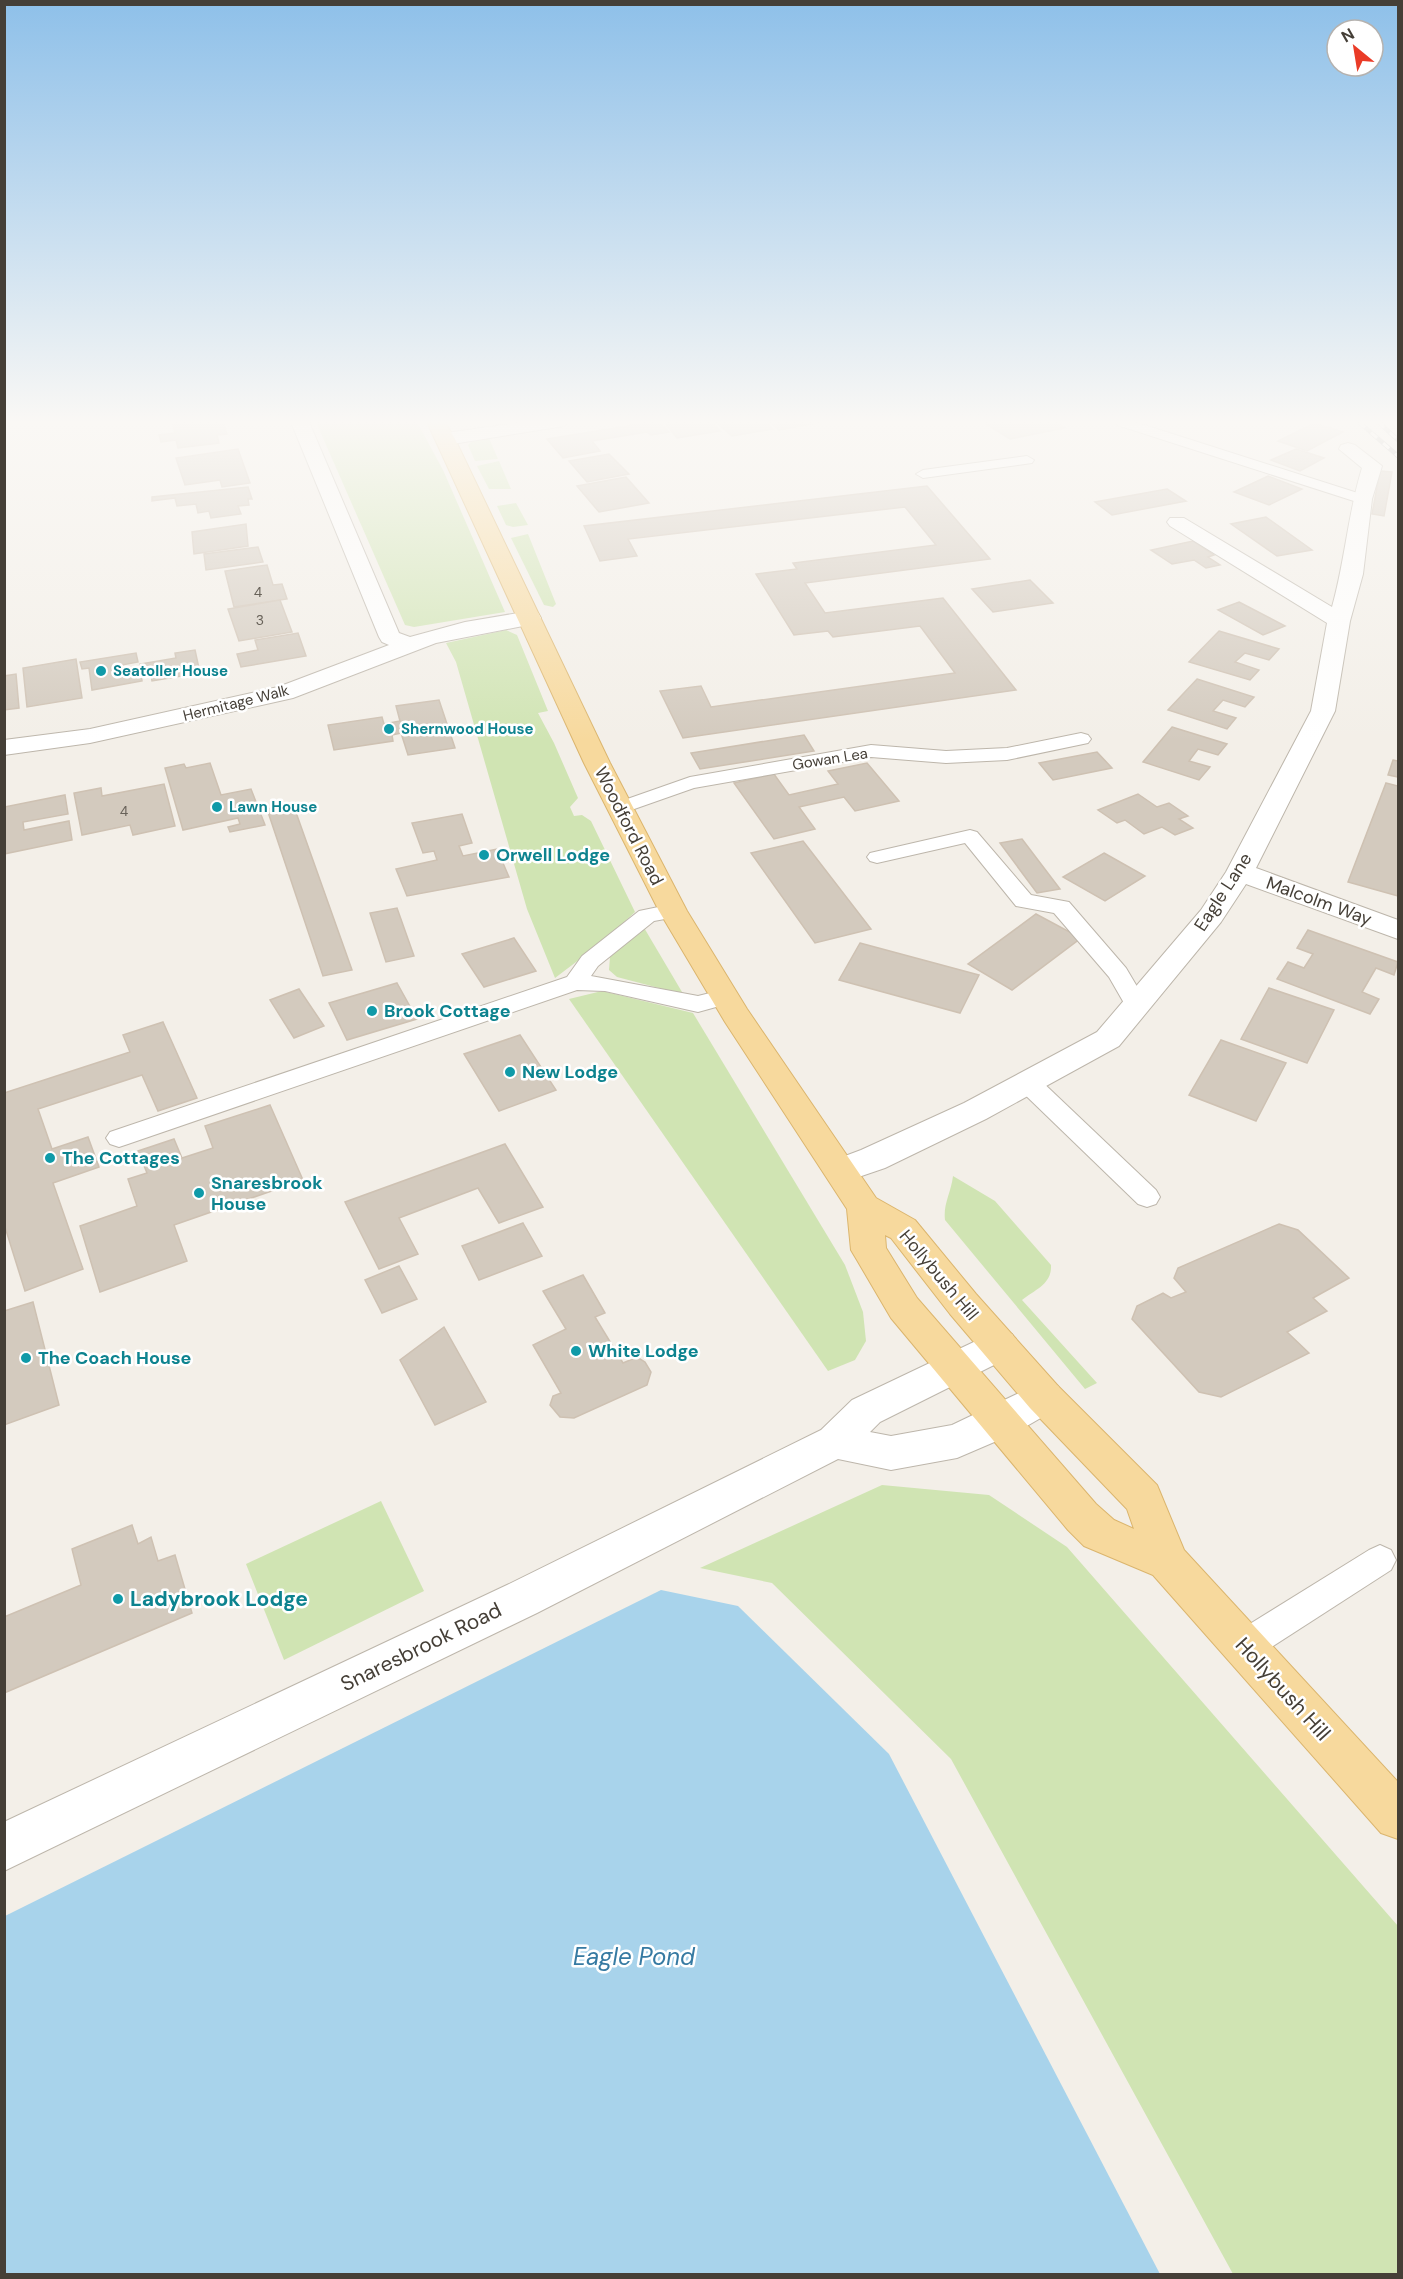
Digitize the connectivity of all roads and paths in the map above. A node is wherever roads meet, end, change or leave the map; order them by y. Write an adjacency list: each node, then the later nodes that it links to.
1 (344, 528): 7 (street)
2 (488, 528): 5 (main road, Woodford Road)
3 (1187, 528): 6 (street)
4 (1358, 528): 6 (street, Eagle Lane)
5 (530, 618): 7 (street, Hermitage Walk); 10 (main road, Woodford Road)
6 (1339, 621): 12 (street, Eagle Lane)
7 (412, 646): 9 (street, Hermitage Walk)
8 (1081, 740): 10 (lane, Gowan Lea)
9 (4, 748)
10 (620, 808): 13 (main road, Woodford Road)
11 (877, 857): 17 (lane)
12 (1240, 872): 14 (street, Malcolm Way); 17 (street, Eagle Lane)
13 (673, 911): 15 (lane); 16 (main road, Woodford Road)
14 (1398, 930)
15 (575, 982): 16 (lane); 19 (lane)
16 (726, 997): 20 (main road, Woodford Road)
17 (1136, 1005): 18 (street, Eagle Lane)
18 (1028, 1083): 20 (street, Eagle Lane); 21 (lane)
19 (119, 1138)
20 (841, 1171): 22 (main road, Woodford Road)
21 (1147, 1197)
22 (864, 1207): 23 (main road, Hollybush Hill); 24 (main road, Hollybush Hill)
23 (999, 1345): 24 (street, Snaresbrook Road); 25 (main road, Hollybush Hill)
24 (955, 1368): 26 (main road, Hollybush Hill); 27 (street, Snaresbrook Road)
25 (1044, 1397): 26 (street); 29 (main road, Hollybush Hill)
26 (999, 1422): 27 (street); 29 (main road, Hollybush Hill)
27 (835, 1442): 32 (street, Snaresbrook Road)
28 (1380, 1560): 30 (lane)
29 (1168, 1562): 30 (main road, Hollybush Hill)
30 (1244, 1646): 31 (main road, Hollybush Hill)
31 (1398, 1816)
32 (4, 1847)

